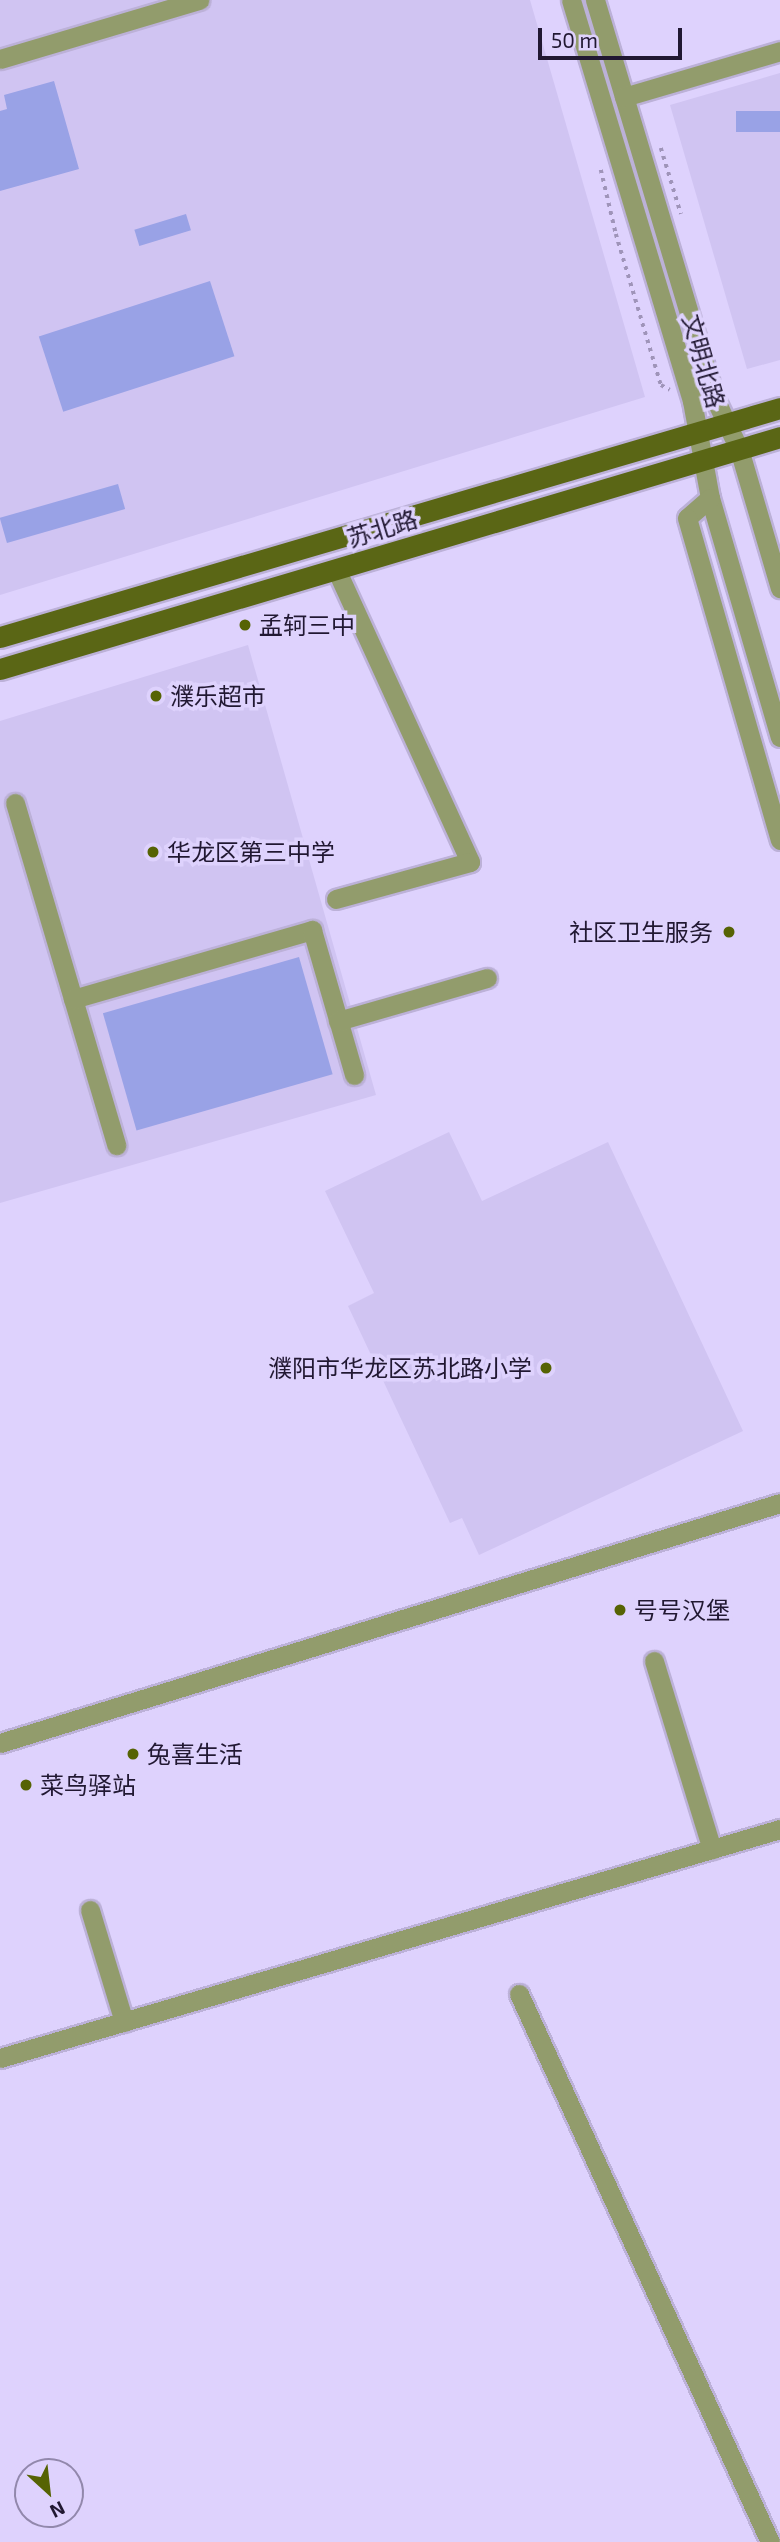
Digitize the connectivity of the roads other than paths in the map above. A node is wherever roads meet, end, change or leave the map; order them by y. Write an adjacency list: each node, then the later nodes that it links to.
1 (199, 0): 5 (street)
2 (571, 0): 9 (street, 文明北路)
3 (595, 0): 6 (street, 文明北路)
4 (780, 51): 6 (street)
5 (0, 59)
6 (624, 97): 8 (street, 文明北路)
7 (780, 408): 8 (main road, 苏北路)
8 (727, 424): 9 (main road, 苏北路); 11 (street, 文明北路)
9 (698, 432): 12 (street, 文明北路); 16 (main road, 苏北路)
10 (780, 437): 11 (main road, 苏北路)
11 (739, 449): 12 (main road, 苏北路); 15 (street, 文明北路)
12 (704, 460): 13 (street, 文明北路); 14 (main road, 苏北路)
13 (710, 498): 18 (street, 文明北路); 20 (street)
14 (335, 569): 17 (main road, 苏北路); 21 (street)
15 (780, 588)
16 (0, 637)
17 (0, 669)
18 (780, 737)
19 (15, 803): 23 (street)
20 (780, 840)
21 (336, 899)
22 (487, 978): 24 (street)
23 (73, 999): 24 (street); 26 (street)
24 (338, 1021): 25 (street)
25 (354, 1075)
26 (116, 1144)
27 (780, 1503): 29 (street)
28 (654, 1661): 31 (street)
29 (0, 1743)
30 (780, 1829): 31 (street)
31 (712, 1849): 34 (street)
32 (90, 1910): 34 (street)
33 (519, 1994): 36 (street)
34 (124, 2022): 35 (street)
35 (0, 2058)
36 (770, 2542)

